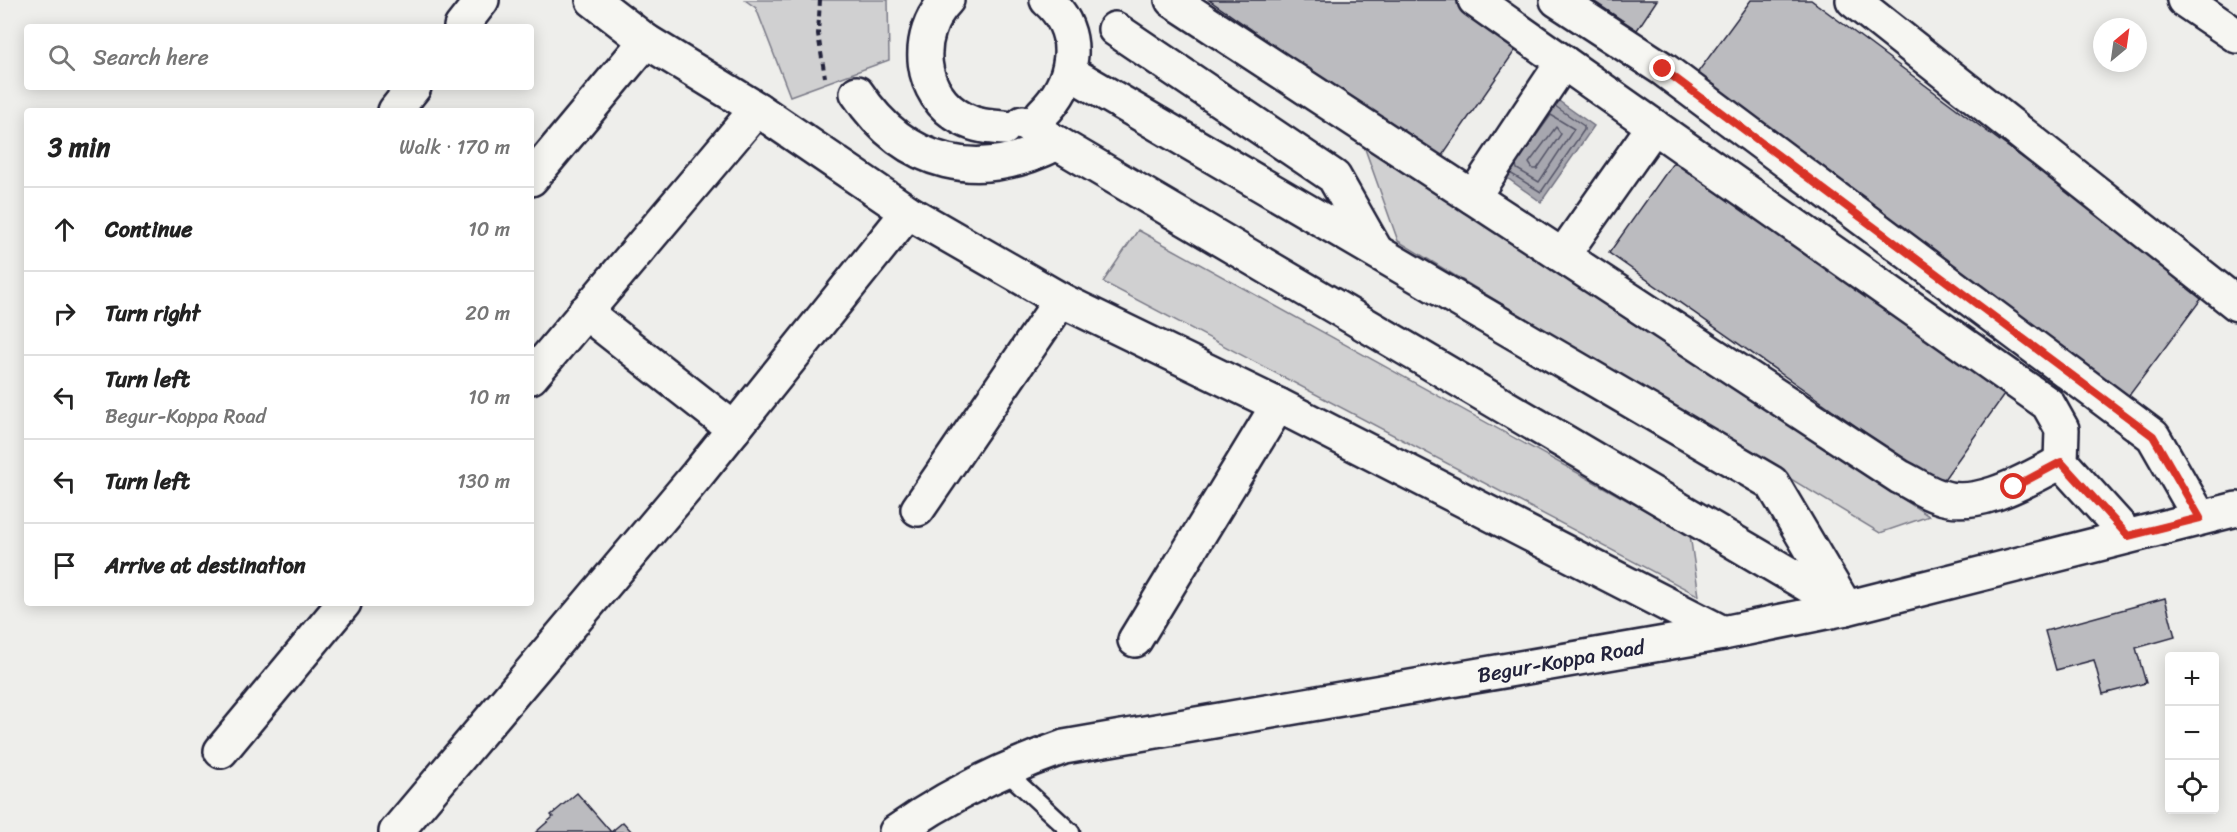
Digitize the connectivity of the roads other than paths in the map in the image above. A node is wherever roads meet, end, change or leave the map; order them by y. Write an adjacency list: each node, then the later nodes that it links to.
1 (482, 0): 10 (street)
2 (593, 0): 13 (street)
3 (947, 0): 20 (street)
4 (1047, 0): 15 (street)
5 (1172, 0): 24 (street)
6 (1475, 0): 14 (street)
7 (1557, 0): 37 (street)
8 (1853, 0): 29 (street)
9 (2184, 0): 12 (street)
10 (463, 24)
11 (1115, 29): 26 (street)
12 (2237, 36)
13 (646, 41): 19 (street); 23 (street)
14 (1563, 62): 21 (street); 24 (street)
15 (1069, 72): 20 (street); 26 (street)
16 (412, 90): 18 (street)
17 (857, 93): 22 (street)
18 (397, 108)
19 (756, 109): 25 (street); 30 (street)
20 (1023, 122): 22 (street)
21 (1654, 126): 27 (street); 34 (street)
22 (1057, 143): 40 (street)
23 (534, 175)
24 (1473, 197): 27 (street)
25 (908, 212): 28 (street); 33 (street)
26 (1378, 253): 40 (street)
27 (1563, 255): 34 (street)
28 (1061, 300): 32 (street); 35 (street)
29 (2237, 304)
30 (585, 312): 31 (street); 33 (street)
31 (534, 373)
32 (1278, 405): 41 (street); 42 (street)
33 (734, 429): 45 (street)
34 (2061, 462): 38 (street)
35 (918, 509)
36 (2237, 509): 37 (street, Begur-Koppa Road)
37 (2200, 518): 38 (street, Begur-Koppa Road)
38 (2128, 536): 40 (street, Begur-Koppa Road)
39 (342, 606): 43 (street)
40 (1846, 608): 41 (street, Begur-Koppa Road)
41 (1723, 633): 44 (street, Begur-Koppa Road)
42 (1135, 640)
43 (221, 752)
44 (1003, 769): 46 (street, Begur-Koppa Road); 47 (lane)
45 (396, 832)
46 (896, 832)
47 (1071, 832)

